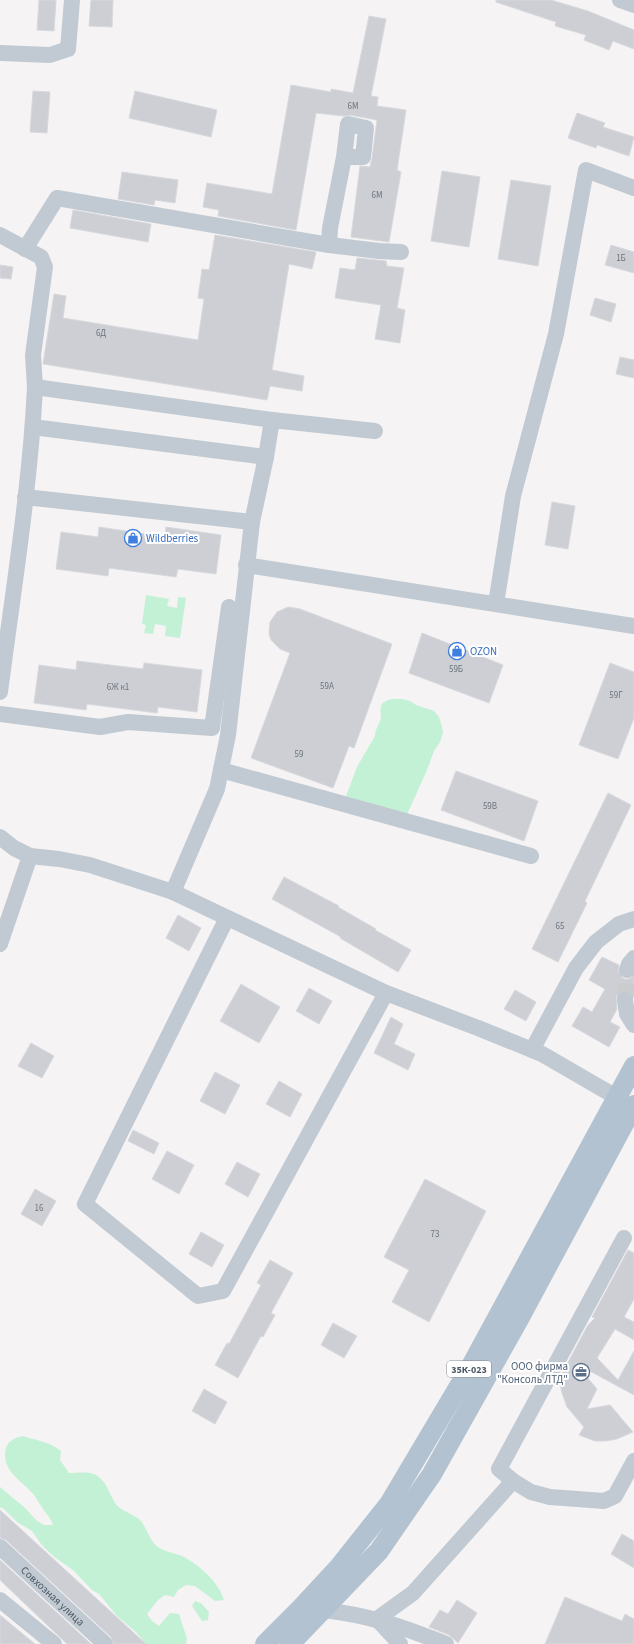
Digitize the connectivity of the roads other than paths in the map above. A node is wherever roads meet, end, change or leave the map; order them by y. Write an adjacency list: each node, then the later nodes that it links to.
1 (72, 0): 4 (street)
2 (620, 0): 3 (street)
3 (634, 5)
4 (0, 53)
5 (344, 157): 8 (street)
6 (634, 188): 19 (street)
7 (0, 235): 9 (street)
8 (329, 245): 9 (street); 10 (street)
9 (25, 249): 11 (street)
10 (401, 252)
11 (35, 387): 12 (street); 13 (street)
12 (272, 420): 14 (street); 15 (street)
13 (33, 427): 15 (street); 16 (street)
14 (376, 431)
15 (266, 457): 17 (street)
16 (25, 497): 17 (street); 22 (street)
17 (252, 522): 18 (street)
18 (246, 565): 19 (street); 24 (street)
19 (496, 604): 21 (street)
20 (229, 607): 23 (street)
21 (634, 626)
22 (0, 692)
23 (0, 714)
24 (221, 770): 27 (street); 28 (street)
25 (0, 837): 26 (street)
26 (30, 856): 28 (street); 31 (street)
27 (531, 856)
28 (172, 892): 29 (street)
29 (227, 918): 32 (street); 32 (street)
30 (634, 919): 35 (street)
31 (0, 944)
32 (386, 993): 35 (street)
33 (625, 1000): 34 (street)
34 (634, 1025)
35 (532, 1050): 37 (street)
36 (634, 1066): 37 (main road, 35К-023)
37 (626, 1101): 43 (main road, 35К-023); 47 (main road, 35К-023)
38 (624, 1238): 40 (street)
39 (634, 1461): 40 (street)
40 (513, 1481): 44 (street)
41 (0, 1547): 46 (street, Совхозная улица)
42 (0, 1600): 45 (street)
43 (323, 1610): 44 (street); 48 (main road, 35К-023)
44 (377, 1619): 49 (street); 50 (street)
45 (54, 1644)
46 (105, 1644)
47 (264, 1644)
48 (290, 1644)
49 (400, 1644)
50 (446, 1644)

